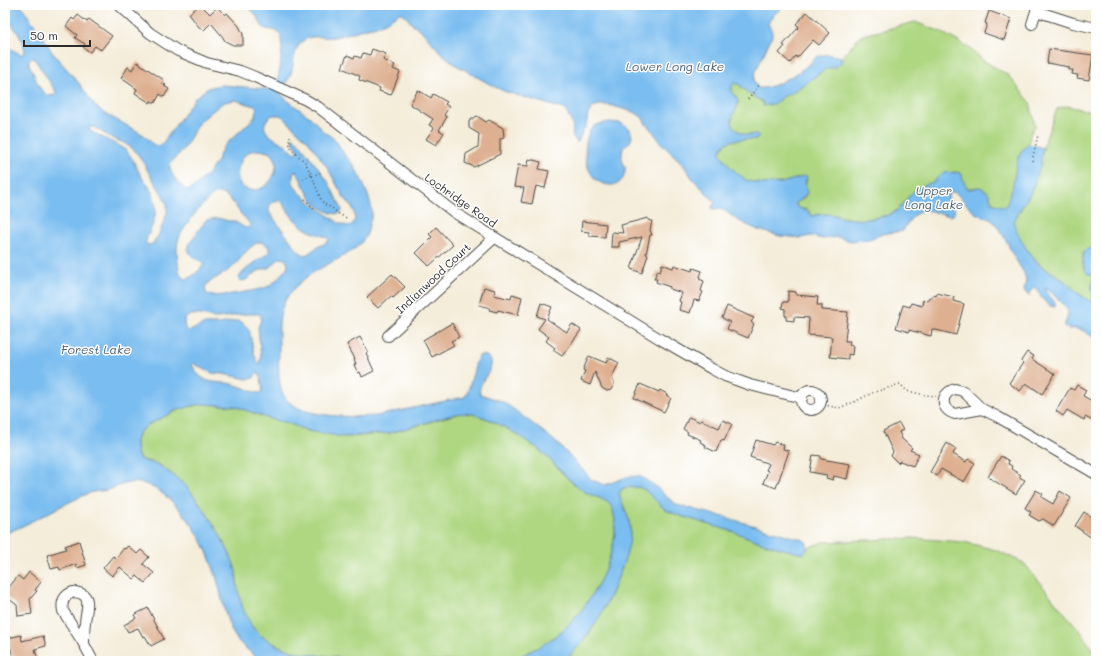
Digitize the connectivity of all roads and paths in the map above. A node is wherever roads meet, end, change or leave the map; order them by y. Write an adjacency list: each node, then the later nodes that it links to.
1 (119, 5): 16 (street, Lochridge Road)
2 (1037, 8): 3 (street); 4 (street)
3 (1032, 24)
4 (1096, 28)
5 (759, 85): 6 (path)
6 (748, 99)
7 (1038, 135): 9 (path)
8 (290, 136): 11 (path)
9 (1032, 161)
10 (322, 172): 11 (path)
11 (312, 175): 12 (path); 15 (path)
12 (303, 179)
13 (305, 199): 14 (path)
14 (314, 209)
15 (348, 219)
16 (494, 238): 17 (street, Indianwood Court); 19 (street, Lochridge Road)
17 (388, 336)
18 (944, 397): 20 (path); 21 (street); 21 (street)
19 (802, 398): 20 (street, Lochridge Road); 20 (street)
20 (820, 404)
21 (982, 409): 22 (street)
22 (1096, 474)
23 (84, 644): 23 (street); 24 (street)
24 (93, 661)

